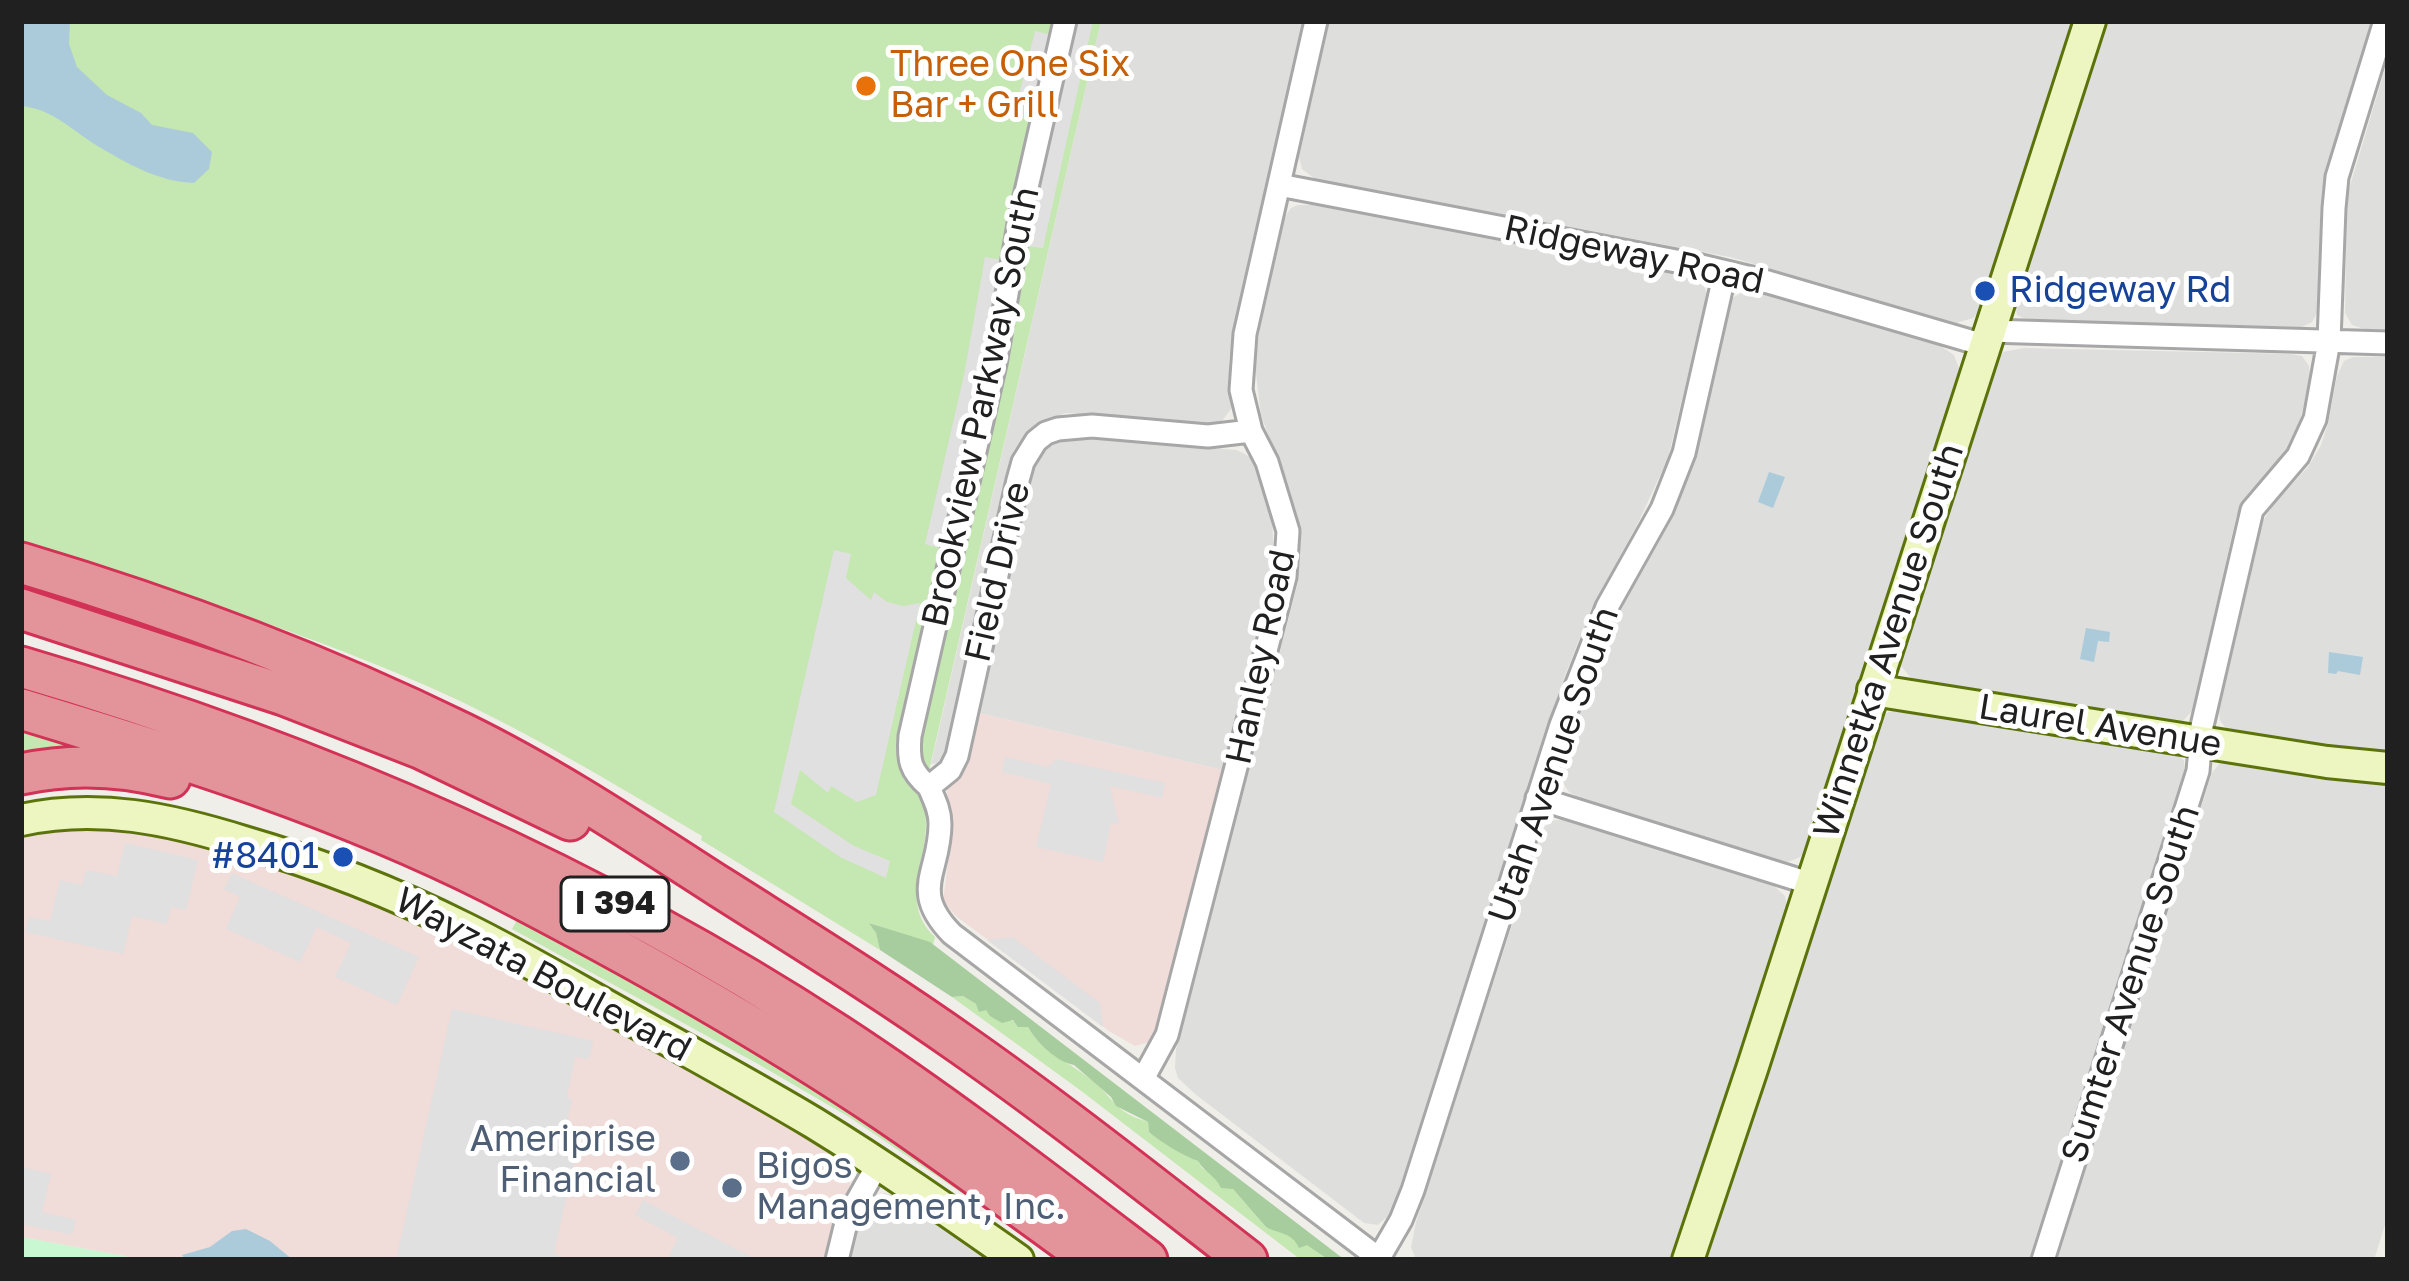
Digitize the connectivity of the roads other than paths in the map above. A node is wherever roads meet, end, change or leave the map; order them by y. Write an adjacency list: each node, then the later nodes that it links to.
1 (1065, 21): 21 (street, Brookview Parkway South)
2 (1316, 21): 5 (street, Hanley Road)
3 (2090, 21): 7 (street, Winnetka Avenue South)
4 (2386, 21): 8 (street, Sumter Avenue South)
5 (1279, 185): 6 (street, Ridgeway Road); 10 (street, Hanley Road)
6 (1725, 272): 7 (street, Ridgeway Road); 22 (street, Utah Avenue South)
7 (1987, 338): 8 (street, Ridgeway Road); 14 (street, Winnetka Avenue South)
8 (2330, 341): 9 (street, Ridgeway Road); 18 (street, Sumter Avenue South)
9 (2388, 343)
10 (1251, 430): 21 (street, Field Drive); 27 (street, Hanley Road)
11 (21, 563): 26 (highway)
12 (21, 609): 26 (highway, I 394)
13 (21, 667): 33 (highway, I 394)
14 (1873, 690): 18 (street, Laurel Avenue); 24 (street, Winnetka Avenue South)
15 (21, 709): 17 (highway)
16 (21, 726): 17 (highway)
17 (89, 730): 25 (highway)
18 (2203, 742): 19 (street, Laurel Avenue); 36 (street, Sumter Avenue South)
19 (2388, 772)
20 (21, 773): 25 (highway)
21 (929, 787): 27 (street)
22 (1537, 798): 24 (street); 29 (street, Utah Avenue South)
23 (21, 820): 28 (street, Wayzata Boulevard)
24 (1812, 884): 35 (street, Winnetka Avenue South)
25 (597, 941): 32 (highway)
26 (896, 998): 34 (highway, I 394)
27 (1143, 1079): 29 (street)
28 (878, 1164): 30 (street); 31 (street, Wayzata Boulevard)
29 (1380, 1259)
30 (837, 1260)
31 (1018, 1260)
32 (1093, 1260)
33 (1147, 1260)
34 (1247, 1260)
35 (1688, 1260)
36 (2043, 1260)

